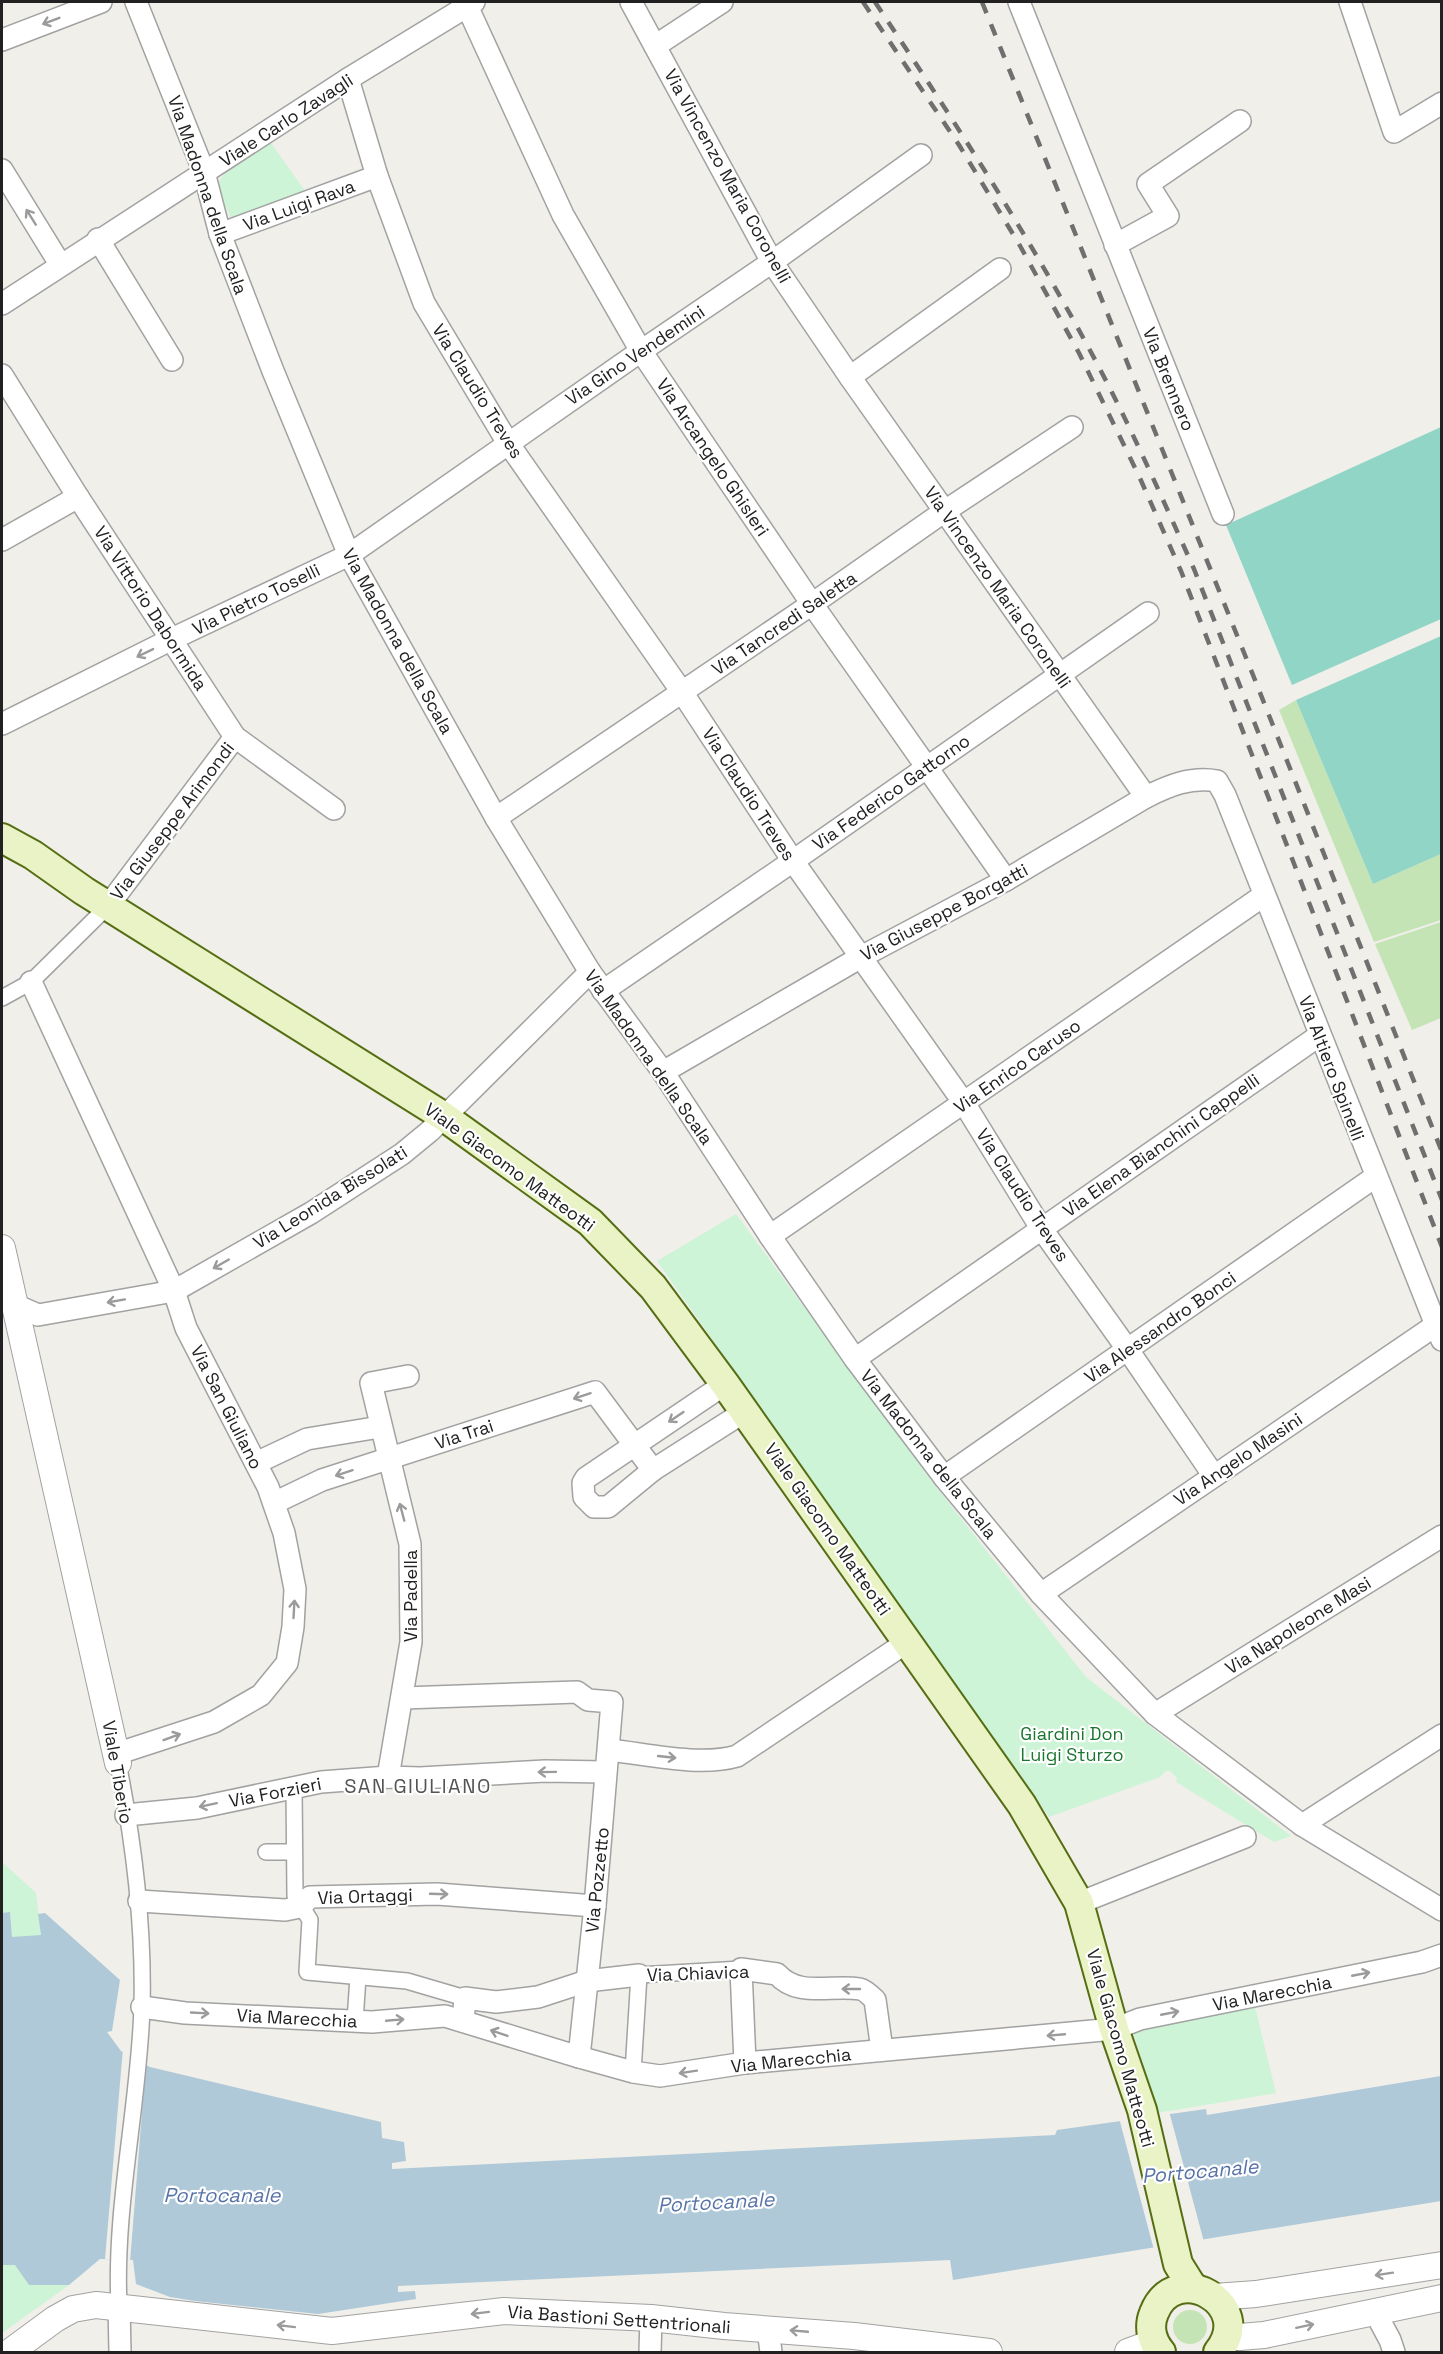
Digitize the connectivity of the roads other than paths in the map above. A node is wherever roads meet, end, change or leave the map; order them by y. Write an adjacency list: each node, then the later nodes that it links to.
1 (101, 2): 8 (street, one-way to 8)
2 (136, 2): 15 (street, Via Madonna della Scala)
3 (631, 2): 9 (street, Via Vincenzo Maria Coronelli)
4 (722, 2): 9 (street)
5 (1019, 2): 19 (street, Via Brennero)
6 (1350, 2): 11 (street)
7 (470, 4): 10 (street, Viale Carlo Zavagli); 24 (street, Via Arcangelo Ghisleri)
8 (2, 40)
9 (655, 46): 20 (street, Via Vincenzo Maria Coronelli)
10 (348, 79): 15 (street, Viale Carlo Zavagli); 16 (street, Via Claudio Treves)
11 (1442, 103)
12 (1240, 121): 19 (street)
13 (921, 155): 20 (street, Via Gino Vendemini)
14 (2, 170): 21 (street, one-way to 14)
15 (204, 172): 17 (street, Via Madonna della Scala); 18 (street, Viale Carlo Zavagli)
16 (377, 176): 17 (street, Via Luigi Rava); 29 (street, Via Claudio Treves)
17 (220, 234): 34 (street, Via Madonna della Scala)
18 (98, 239): 21 (street, Viale Carlo Zavagli); 25 (street)
19 (1115, 245): 32 (street, Via Brennero)
20 (772, 262): 24 (street, Via Gino Vendemini); 27 (street, Via Vincenzo Maria Coronelli)
21 (60, 264): 23 (street, Viale Carlo Zavagli)
22 (1000, 269): 27 (street)
23 (2, 304)
24 (641, 351): 29 (street, Via Gino Vendemini); 35 (street, Via Arcangelo Ghisleri)
25 (172, 360)
26 (2, 375): 30 (street, Via Vittorio Dabormida)
27 (850, 377): 31 (street, Via Vincenzo Maria Coronelli)
28 (1072, 427): 31 (street, Via Tancredi Saletta)
29 (508, 443): 34 (street, Via Gino Vendemini); 39 (street, Via Claudio Treves)
30 (78, 497): 33 (street); 37 (street, Via Vittorio Dabormida)
31 (945, 511): 35 (street, Via Tancredi Saletta); 38 (street, Via Vincenzo Maria Coronelli)
32 (1222, 514)
33 (2, 540)
34 (349, 555): 37 (street, Via Pietro Toselli); 46 (street, Via Madonna della Scala)
35 (812, 604): 39 (street, Via Tancredi Saletta); 42 (street, Via Arcangelo Ghisleri)
36 (1148, 613): 38 (street, Via Federico Gattorno)
37 (172, 639): 40 (street, Via Pietro Toselli, one-way to 40); 41 (street, Via Vittorio Dabormida)
38 (1058, 674): 42 (street, Via Federico Gattorno); 44 (street, Via Vincenzo Maria Coronelli)
39 (682, 692): 46 (street, Via Tancredi Saletta); 48 (street, Via Claudio Treves)
40 (2, 724)
41 (236, 737): 45 (street, Via Vittorio Dabormida); 51 (street, Via Giuseppe Arimondi)
42 (927, 767): 48 (street, Via Federico Gattorno); 49 (street, Via Arcangelo Ghisleri)
43 (1225, 795): 44 (street, Via Giuseppe Borgatti); 50 (street, Via Altiero Spinelli)
44 (1146, 797): 49 (street, Via Giuseppe Borgatti)
45 (334, 809)
46 (496, 818): 53 (street, Via Madonna della Scala)
47 (4, 840): 51 (main road, Viale Giacomo Matteotti)
48 (793, 861): 52 (street, Via Claudio Treves); 55 (street, Via Federico Gattorno)
49 (1006, 880): 52 (street, Via Giuseppe Borgatti)
50 (1263, 896): 57 (street, Via Altiero Spinelli); 59 (street, Via Enrico Caruso)
51 (108, 906): 54 (street); 60 (main road, Viale Giacomo Matteotti)
52 (861, 957): 58 (street, Via Giuseppe Borgatti); 59 (street, Via Claudio Treves)
53 (590, 972): 55 (street, Via Madonna della Scala); 60 (street, Via Leonida Bissolati)
54 (31, 982): 56 (street); 65 (street, Via San Giuliano)
55 (603, 991): 58 (street, Via Madonna della Scala)
56 (2, 998)
57 (1320, 1035): 61 (street, Via Altiero Spinelli); 62 (street, Via Elena Bianchini Cappelli)
58 (663, 1072): 63 (street, Via Madonna della Scala)
59 (964, 1103): 62 (street, Via Claudio Treves); 63 (street, Via Enrico Caruso)
60 (443, 1116): 65 (street, Via Leonida Bissolati, one-way to 65); 71 (main road, Viale Giacomo Matteotti)
61 (1375, 1177): 67 (street, Via Altiero Spinelli); 68 (street, Via Alessandro Bonci)
62 (1041, 1228): 68 (street, Via Claudio Treves); 69 (street, Via Elena Bianchini Cappelli)
63 (770, 1236): 69 (street, Via Madonna della Scala)
64 (2, 1248): 66 (street, Viale Tiberio)
65 (174, 1291): 66 (street, Via Leonida Bissolati, one-way to 66); 76 (street, Via San Giuliano)
66 (15, 1305): 88 (street, Viale Tiberio)
67 (1439, 1332): 78 (street, Via Angelo Masini)
68 (1128, 1350): 78 (street, Via Claudio Treves); 79 (street, Via Alessandro Bonci)
69 (855, 1359): 79 (street, Via Madonna della Scala)
70 (408, 1376): 73 (street, Via Padella)
71 (725, 1384): 72 (main road, Viale Giacomo Matteotti); 74 (street, one-way to 74)
72 (744, 1412): 77 (street); 83 (main road, Viale Giacomo Matteotti)
73 (380, 1427): 75 (street, Via Padella); 76 (street)
74 (635, 1445): 75 (street, Via Trai, one-way to 75); 77 (street, Via Trai); 77 (street)
75 (388, 1458): 80 (street, Via Trai, one-way to 80); 84 (street, Via Padella, one-way to 75)
76 (256, 1463): 80 (street, Via San Giuliano)
77 (653, 1470)
78 (1214, 1476): 82 (street, Via Angelo Masini)
79 (944, 1478): 82 (street, Via Madonna della Scala)
80 (274, 1503): 88 (street, Via San Giuliano, one-way to 80)
81 (1442, 1536): 85 (street, Via Napoleone Masi)
82 (1041, 1594): 85 (street, Via Madonna della Scala)
83 (907, 1642): 87 (street, one-way to 83); 98 (main road, Viale Giacomo Matteotti)
84 (403, 1698): 87 (street, Via Pozzetto); 90 (street, Via Padella)
85 (1155, 1714): 93 (street, Via Madonna della Scala)
86 (1442, 1735): 93 (street)
87 (609, 1750): 89 (street, Via Pozzetto)
88 (117, 1759): 92 (street, Viale Tiberio)
89 (605, 1772): 90 (street, Via Forzieri, one-way to 90); 99 (street, Via Pozzetto)
90 (388, 1777): 91 (street, Via Forzieri)
91 (294, 1787): 92 (street, Via Forzieri, one-way to 92); 96 (street)
92 (126, 1815): 97 (street, Viale Tiberio)
93 (1302, 1825): 101 (street, Via Madonna della Scala)
94 (1245, 1837): 98 (street)
95 (267, 1852): 96 (street)
96 (294, 1852): 100 (street)
97 (138, 1901): 100 (street, Via Ortaggi); 108 (street, Viale Tiberio)
98 (1079, 1902): 111 (main road, Viale Giacomo Matteotti)
99 (595, 1906): 100 (street, Via Ortaggi, one-way to 99); 106 (street, Via Pozzetto)
100 (300, 1907): 105 (street)
101 (1442, 1910)
102 (1442, 1955): 111 (street, Via Marecchia, one-way to 102)
103 (741, 1969): 104 (street, Via Chiavica); 112 (street, Via Chiavica, one-way to 103); 114 (street)
104 (639, 1975): 106 (street, Via Chiavica); 115 (street)
105 (358, 1977): 107 (street); 109 (street)
106 (587, 1981): 107 (street, Via Chiavica); 113 (street, Via Pozzetto)
107 (465, 1998): 110 (street)
108 (142, 2007): 109 (street, Via Marecchia, one-way to 109); 121 (street, Viale Tiberio)
109 (355, 2021): 110 (street, Via Marecchia, one-way to 110)
110 (463, 2021): 113 (street, Via Marecchia, one-way to 110)
111 (1114, 2029): 112 (street, Via Marecchia, one-way to 112); 116 (main road, Viale Giacomo Matteotti)
112 (882, 2050): 114 (street, Via Marecchia)
113 (579, 2057): 115 (street, Via Marecchia)
114 (746, 2063): 115 (street, Via Marecchia, one-way to 115)
115 (633, 2072)
116 (1178, 2264): 118 (main road, Viale Giacomo Matteotti); 119 (main road)
117 (1442, 2265): 118 (street, one-way to 118)
118 (1203, 2293): 119 (main road); 127 (main road, Viale Giacomo Matteotti)
119 (1165, 2297): 126 (main road)
120 (1442, 2298): 122 (street)
121 (119, 2306): 123 (street, Via Bastioni Settentrionali, one-way to 121); 129 (street, Via Bastioni Settentrionali); 130 (street)
122 (1375, 2312): 127 (street, one-way to 122); 133 (street)
123 (651, 2318): 124 (street, Via Bastioni Settentrionali); 131 (street)
124 (770, 2341): 125 (street, Via Bastioni Settentrionali, one-way to 124)
125 (840, 2344): 128 (street, Via Bastioni Settentrionali)
126 (1158, 2347): 132 (street)
127 (1233, 2347)
128 (980, 2351)
129 (10, 2352)
130 (120, 2352)
131 (650, 2352)
132 (1128, 2352)
133 (1394, 2352)

